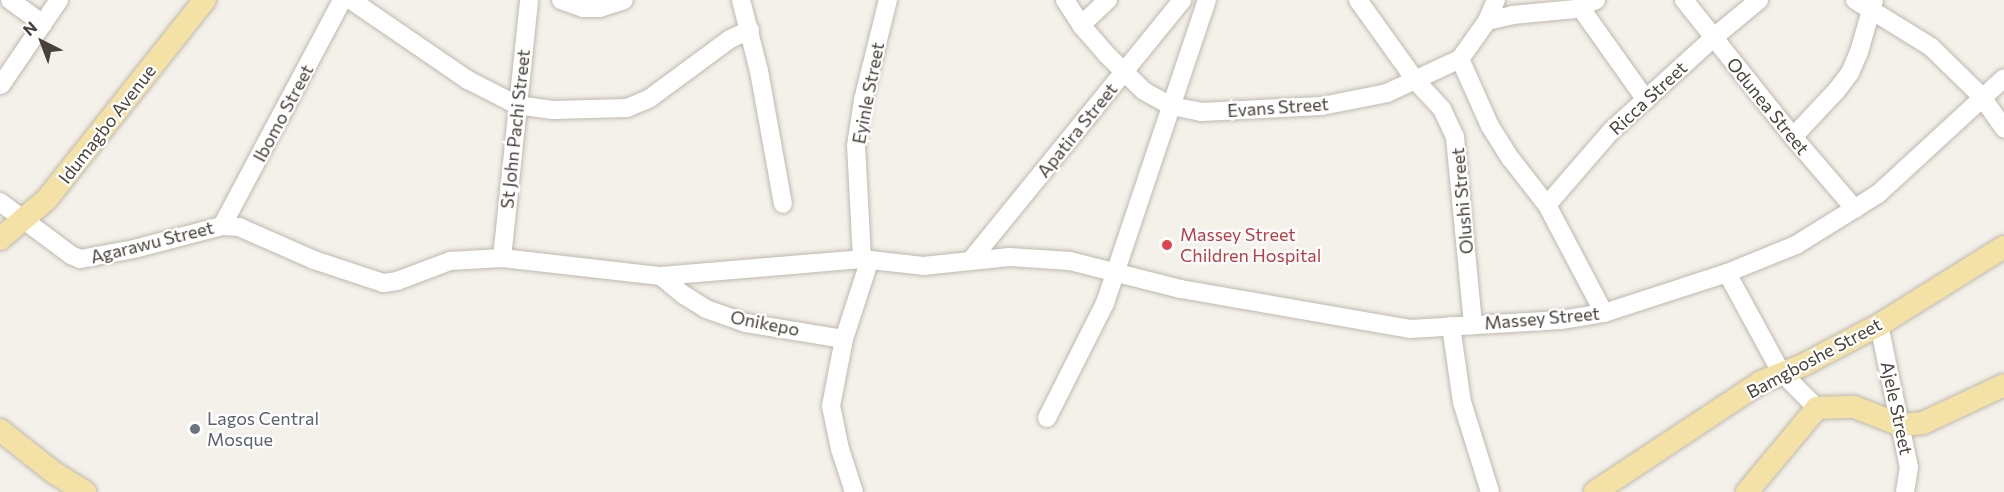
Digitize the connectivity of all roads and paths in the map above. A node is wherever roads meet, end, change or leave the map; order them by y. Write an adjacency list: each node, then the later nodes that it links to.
1 (10, 0): 22 (street)
2 (59, 0): 22 (street)
3 (204, 0): 41 (main road, Idumagbo Avenue)
4 (342, 0): 42 (street, Ibomo Street)
5 (351, 0): 33 (street)
6 (529, 0): 33 (street, St John Pachi Street)
7 (561, 0): 8 (street)
8 (624, 0)
9 (888, 0): 47 (street, Eyinle Street)
10 (1065, 0): 23 (street, Evans Street)
11 (1108, 0): 23 (street)
12 (1182, 0): 27 (street, Apatira Street)
13 (1207, 0): 34 (street)
14 (1358, 0): 29 (street, Olushi Street)
15 (1496, 0): 21 (street, Evans Street)
16 (1684, 0): 25 (street, Odunea Street)
17 (1759, 0): 25 (street, Ricca Street)
18 (746, 2): 24 (street)
19 (1866, 3): 31 (street); 36 (street)
20 (1588, 4): 21 (street); 32 (street)
21 (1487, 21): 26 (street, Evans Street)
22 (43, 24): 30 (street)
23 (1081, 25): 27 (street, Evans Street)
24 (750, 30): 33 (street); 38 (street)
25 (1713, 38): 32 (street, Ricca Street); 36 (street, Odunea Street)
26 (1460, 58): 29 (street, Evans Street); 39 (street)
27 (1123, 73): 34 (street, Evans Street); 46 (street, Apatira Street)
28 (2004, 78): 31 (street, Massey Street)
29 (1416, 81): 34 (street, Evans Street); 52 (street, Olushi Street)
30 (1, 85)
31 (1982, 97): 35 (street); 40 (street, Massey Street)
32 (1646, 100): 39 (street, Ricca Street)
33 (517, 105): 45 (street, St John Pachi Street)
34 (1172, 106): 48 (street)
35 (2004, 129)
36 (1793, 137): 40 (street, Odunea Street)
37 (0, 202): 41 (street, Agarawu Street)
38 (783, 204)
39 (1546, 205): 51 (street)
40 (1856, 209): 49 (street, Massey Street)
41 (23, 219): 42 (street, Agarawu Street); 43 (main road, Idumagbo Avenue)
42 (222, 226): 45 (street, Massey Street)
43 (0, 239)
44 (2004, 247): 53 (main road, Bamgboshe Street)
45 (502, 258): 50 (street, Massey Street)
46 (971, 260): 47 (street, Massey Street); 48 (street, Massey Street)
47 (866, 261): 50 (street, Massey Street); 55 (street)
48 (1114, 272): 54 (street, Massey Street); 59 (street)
49 (1727, 273): 51 (street, Massey Street); 56 (street)
50 (661, 276): 55 (street, Onikepo)
51 (1604, 313): 52 (street, Massey Street)
52 (1473, 325): 54 (street, Massey Street)
53 (1879, 325): 56 (main road, Bamgboshe Street); 60 (street, Ajele Street)
54 (1451, 326): 64 (street)
55 (844, 339): 63 (street)
56 (1781, 372): 58 (street); 65 (main road, Bamgboshe Street)
57 (2004, 385): 60 (main road)
58 (1817, 408): 60 (main road); 66 (main road)
59 (1047, 418)
60 (1901, 425): 67 (street, Ajele Street)
61 (0, 430): 62 (main road)
62 (85, 492)
63 (854, 492)
64 (1490, 492)
65 (1595, 492)
66 (1747, 492)
67 (1905, 492)

